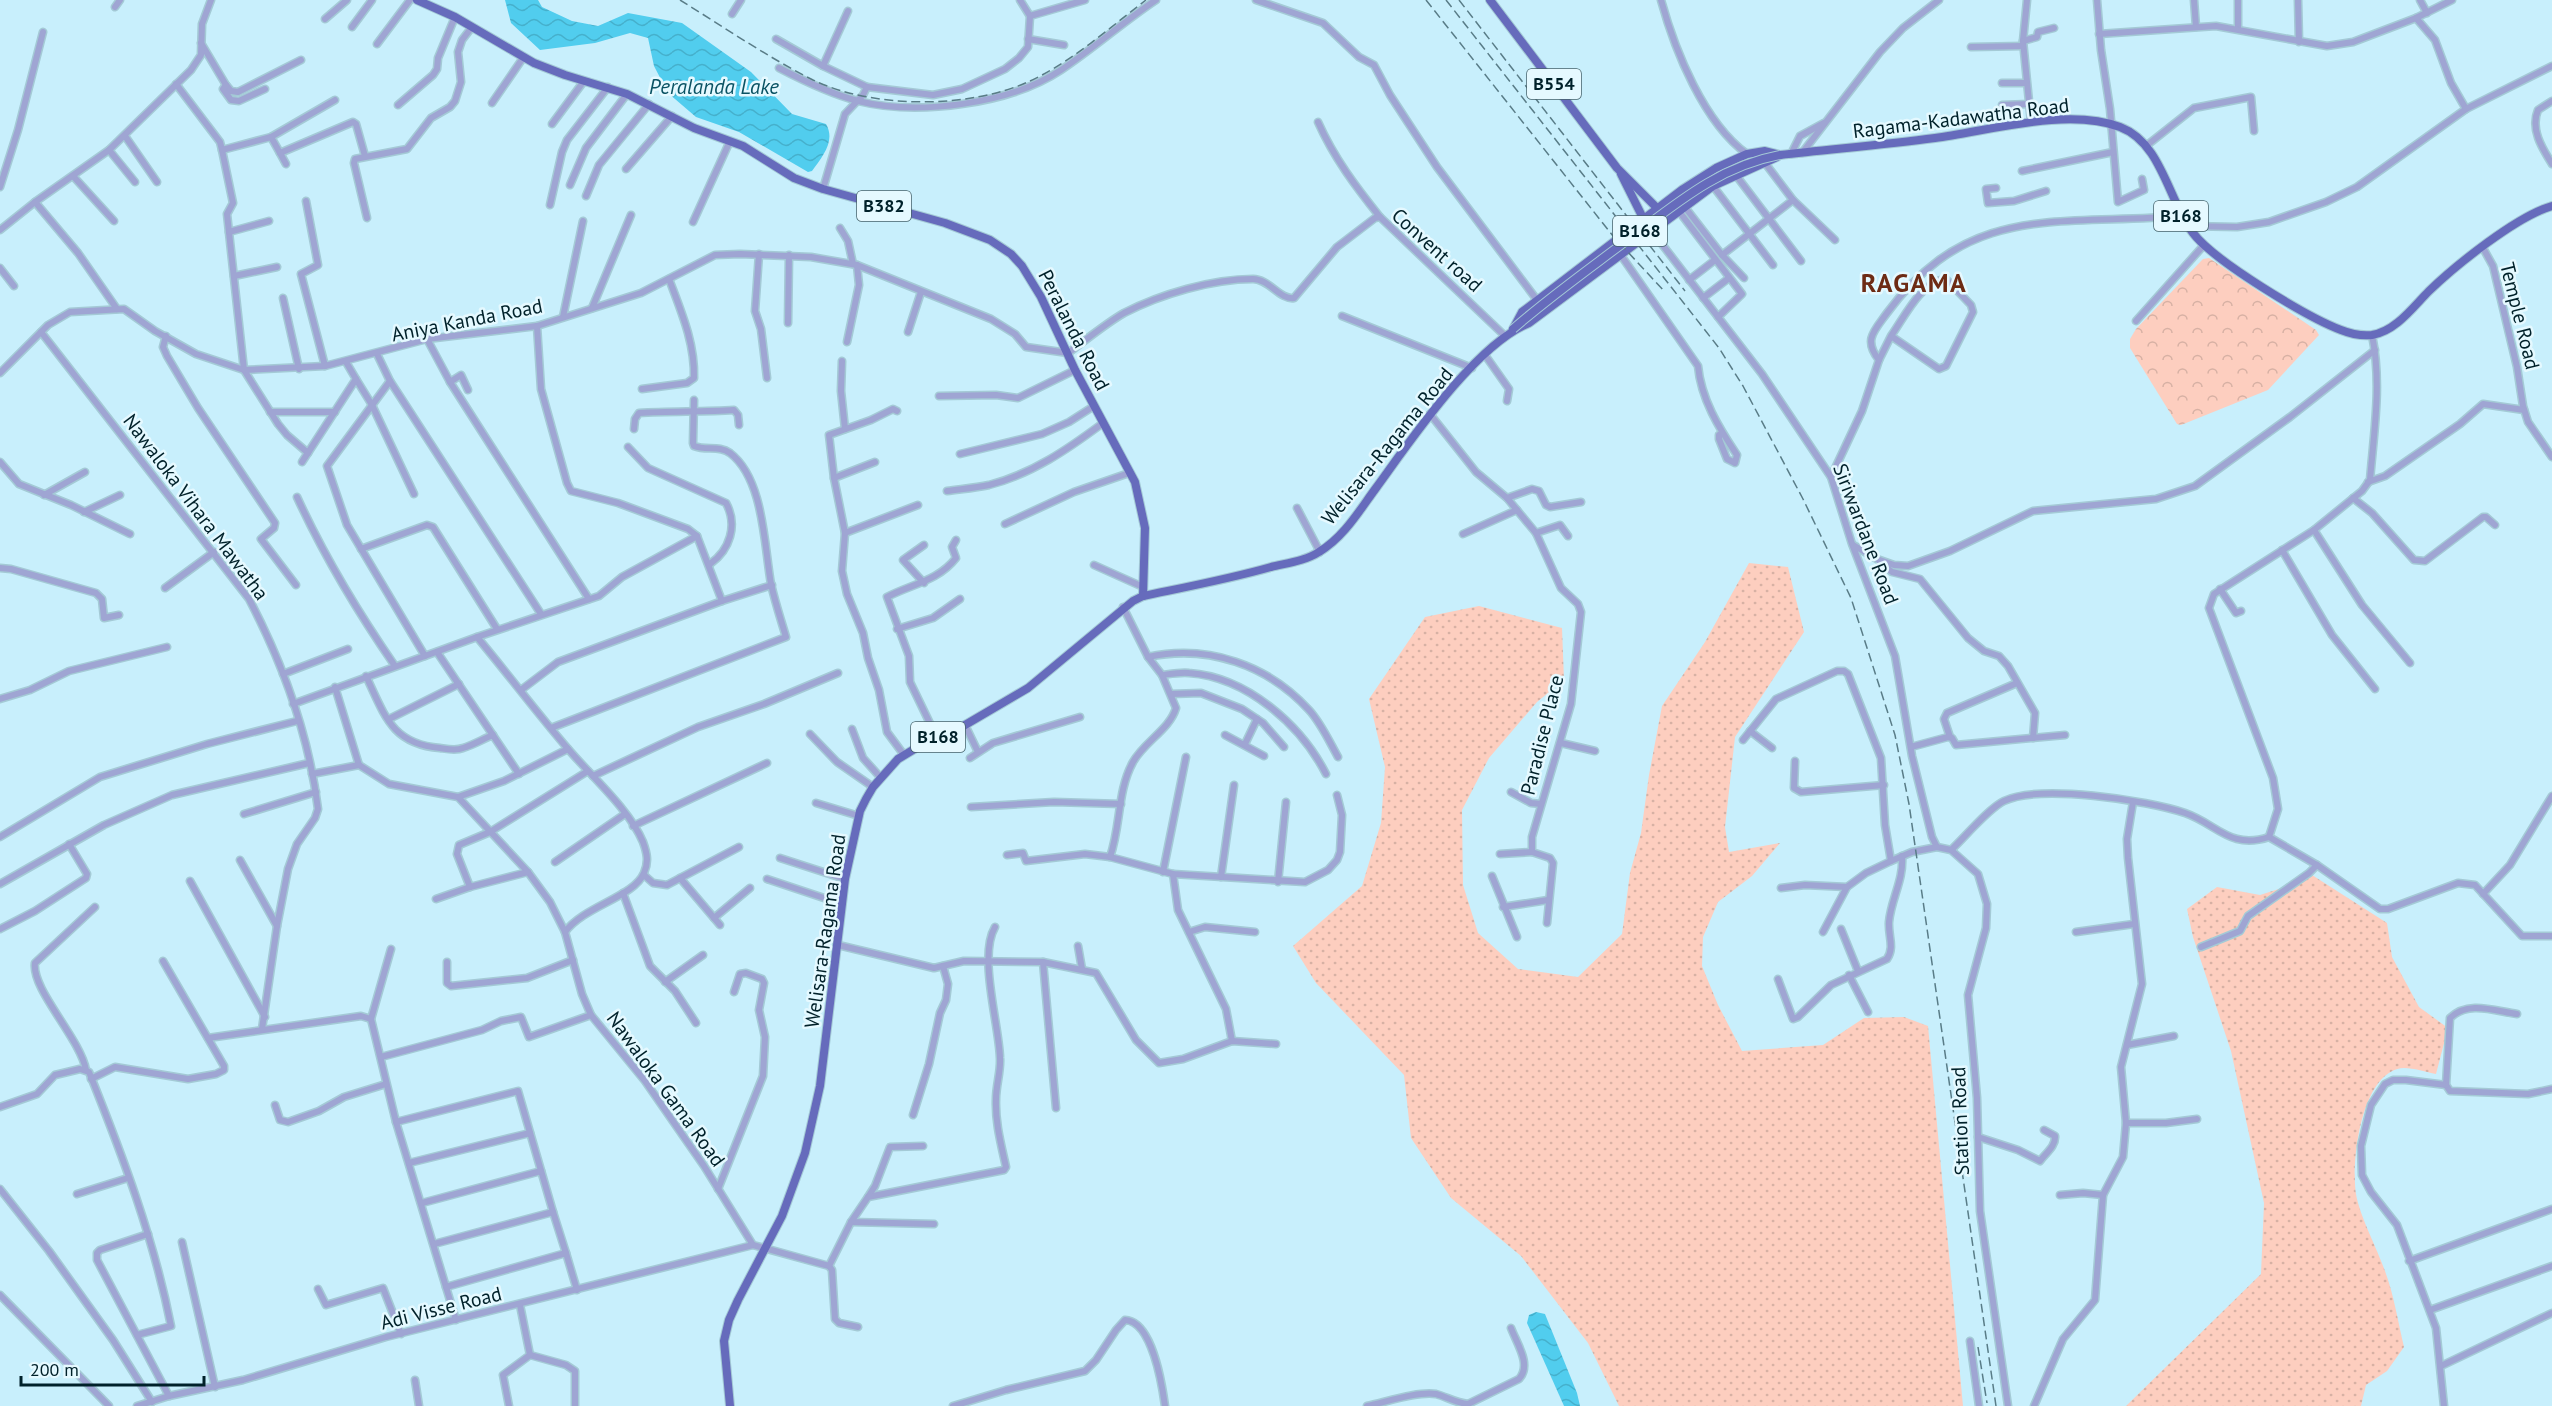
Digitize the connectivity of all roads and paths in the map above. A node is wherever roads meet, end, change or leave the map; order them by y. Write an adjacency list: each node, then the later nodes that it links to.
1 (120, 0): 22 (street)
2 (211, 0): 39 (street)
3 (347, 0): 29 (street)
4 (372, 0): 30 (street)
5 (410, 0): 41 (street)
6 (417, 0): 27 (main road, Peralanda Road / B382)
7 (741, 0): 25 (street)
8 (1020, 0): 26 (street)
9 (1085, 0): 26 (street)
10 (1156, 0): 60 (street)
11 (1256, 0): 152 (street)
12 (1490, 0): 91 (main road, B554)
13 (1661, 0): 84 (street)
14 (1939, 0): 70 (street)
15 (2027, 0): 42 (street)
16 (2097, 0): 36 (street)
17 (2194, 0): 32 (street)
18 (2238, 0): 34 (street)
19 (2298, 0): 40 (street)
20 (2420, 0): 24 (street)
21 (2452, 0): 24 (street)
22 (116, 7)
23 (848, 11): 47 (street)
24 (2427, 13): 28 (street)
25 (732, 14)
26 (1030, 15): 38 (street)
27 (455, 17): 31 (main road, Peralanda Road / B382); 65 (street)
28 (2416, 18): 40 (street); 67 (street)
29 (325, 19)
30 (351, 27)
31 (472, 27): 45 (main road, Peralanda Road / B382); 87 (street)
32 (2196, 27): 34 (street); 36 (street)
33 (2054, 28): 42 (street)
34 (2238, 29): 40 (street)
35 (44, 32): 101 (street)
36 (2099, 34): 72 (street)
37 (776, 39): 47 (street)
38 (1028, 39): 43 (street); 56 (street)
39 (200, 41): 53 (street); 54 (street)
40 (2299, 42)
41 (377, 44)
42 (2023, 44): 44 (street); 52 (street)
43 (1064, 45)
44 (1971, 47)
45 (523, 58): 50 (main road, Peralanda Road / B382); 62 (street)
46 (301, 60): 54 (street)
47 (823, 66): 56 (street)
48 (2552, 66): 67 (street)
49 (778, 68): 60 (street)
50 (584, 81): 55 (main road, Peralanda Road / B382); 73 (street)
51 (2002, 83): 52 (street)
52 (2026, 83): 64 (street)
53 (176, 84): 75 (street); 80 (street)
54 (226, 85): 57 (street)
55 (608, 87): 58 (main road, Peralanda Road / B382); 109 (street)
56 (867, 87): 60 (street)
57 (265, 89)
58 (627, 94): 63 (main road, Peralanda Road / B382); 99 (street)
59 (335, 100): 76 (street)
60 (857, 101): 103 (street)
61 (2552, 101): 90 (street)
62 (492, 103)
63 (649, 104): 68 (main road, Peralanda Road / B382); 105 (street)
64 (2029, 104): 66 (street); 71 (street)
65 (398, 105)
66 (2002, 105)
67 (2466, 109): 124 (street)
68 (672, 116): 77 (main road, Peralanda Road / B382); 92 (street)
69 (1318, 122): 115 (street)
70 (1827, 122): 83 (street); 85 (street)
71 (2031, 122): 72 (main road, Ragama-Kadawatha Road / B168); 83 (main road, Ragama-Kadawatha Road / B168)
72 (2110, 123): 78 (main road, Ragama-Kadawatha Road / B168); 81 (street)
73 (552, 124)
74 (2254, 131): 78 (street)
75 (125, 136): 79 (street); 98 (street)
76 (271, 137): 80 (street); 82 (street)
77 (730, 141): 103 (main road, Peralanda Road / B382); 123 (street)
78 (2146, 146): 114 (main road, Ragama-Kadawatha Road / B168)
79 (109, 150): 95 (street); 97 (street)
80 (222, 150): 128 (street)
81 (2113, 152): 93 (street); 96 (street)
82 (280, 153): 87 (street); 88 (street)
83 (1802, 153): 85 (main road, Ragama-Kadawatha Road / B168)
84 (1748, 154): 86 (main road, B168); 111 (main road, B168)
85 (1791, 154): 86 (main road, Ragama-Kadawatha Road / B168)
86 (1780, 155): 89 (main road, B168); 161 (main road, B168, bridge)
87 (365, 156): 116 (street)
88 (286, 164)
89 (1765, 164): 94 (main road, B168); 106 (street)
90 (2552, 164)
91 (1617, 168): 111 (main road, B554); 119 (main road, B554)
92 (626, 170)
93 (2022, 171)
94 (1735, 174): 100 (main road, B168); 118 (street)
95 (73, 176): 108 (street); 120 (street)
96 (2142, 179)
97 (135, 182)
98 (157, 182)
99 (570, 185)
100 (1713, 186): 112 (main road, B168); 129 (street)
101 (0, 187)
102 (1996, 188): 104 (street)
103 (822, 189): 171 (main road, Peralanda Road / B382)
104 (2046, 191)
105 (586, 196)
106 (1792, 200): 118 (street); 130 (street)
107 (306, 201): 177 (street)
108 (34, 202): 126 (street); 154 (street)
109 (550, 205)
110 (2552, 206): 132 (main road)
111 (1658, 208): 117 (main road); 119 (main road, B168)
112 (1681, 208): 117 (main road, B168); 136 (street); 137 (street)
113 (631, 215): 153 (street)
114 (2181, 216): 124 (main road, Ragama-Kadawatha Road / B168); 174 (street)
115 (1380, 217): 166 (street, Convent road); 171 (street, Convent road)
116 (367, 218)
117 (1666, 219): 127 (main road, B168)
118 (1768, 219): 129 (street); 138 (street)
119 (1643, 220): 127 (main road); 152 (main road, B168)
120 (114, 221)
121 (269, 221): 128 (street)
122 (583, 221): 157 (street)
123 (693, 222)
124 (2188, 226): 131 (main road, Ragama-Kadawatha Road / B168)
125 (840, 228): 139 (street)
126 (0, 230)
127 (1651, 230): 134 (main road, B168); 147 (street, Siriwardane Road)
128 (229, 232): 143 (street)
129 (1749, 234): 136 (street); 140 (street)
130 (1835, 240)
131 (2204, 245): 158 (street); 164 (main road, Ragama-Kadawatha Road / B168)
132 (2483, 248): 164 (main road); 194 (street, Temple Road)
133 (759, 254): 135 (street, Aniya Kanda Road); 146 (street, Aniya Kanda Road); 183 (street)
134 (1620, 254): 161 (main road, B168); 204 (street)
135 (789, 255): 139 (street, Aniya Kanda Road); 159 (street)
136 (1722, 255): 145 (street)
137 (1715, 260): 144 (street); 147 (street)
138 (1801, 261)
139 (855, 265): 149 (street, Aniya Kanda Road); 169 (street)
140 (1773, 265)
141 (277, 267): 143 (street)
142 (0, 268): 148 (street)
143 (234, 276): 180 (street)
144 (1730, 278): 151 (street); 156 (street)
145 (1744, 278)
146 (669, 279): 153 (street, Aniya Kanda Road); 187 (street)
147 (1689, 280): 151 (street, Siriwardane Road)
148 (14, 286)
149 (921, 292): 163 (street); 171 (street, Aniya Kanda Road)
150 (283, 298): 179 (street)
151 (1703, 298): 156 (street, Siriwardane Road)
152 (1537, 300): 161 (main road, B168)
153 (592, 308): 157 (street, Aniya Kanda Road)
154 (117, 309): 162 (street, Aniya Kanda Road); 165 (street, Aniya Kanda Road)
155 (1342, 316): 178 (street)
156 (1718, 317): 214 (street, Siriwardane Road)
157 (563, 318): 160 (street, Aniya Kanda Road)
158 (2136, 321)
159 (788, 323)
160 (537, 326): 168 (street, Aniya Kanda Road); 236 (street)
161 (1513, 329): 166 (main road, Welisara-Ragama Road / B168)
162 (41, 332): 182 (street, Aniya Kanda Road); 243 (street, Nawaloka Vihara Mawatha)
163 (908, 332)
164 (2372, 334): 170 (street)
165 (166, 336): 180 (street, Aniya Kanda Road); 250 (street)
166 (1505, 336): 173 (main road, Welisara-Ragama Road / B168)
167 (1890, 336): 167 (street); 174 (street)
168 (427, 339): 172 (street, Aniya Kanda Road); 186 (street)
169 (847, 342)
170 (2375, 350): 216 (street); 245 (street)
171 (1068, 353): 181 (main road, Peralanda Road / B382)
172 (377, 354): 176 (street, Aniya Kanda Road); 185 (street)
173 (1485, 355): 178 (main road, Welisara-Ragama Road / B168); 191 (street)
174 (1879, 360): 214 (street)
175 (842, 361): 203 (street)
176 (346, 362): 177 (street, Aniya Kanda Road); 184 (street)
177 (325, 366): 179 (street, Aniya Kanda Road)
178 (1472, 368): 199 (main road, Welisara-Ragama Road / B168)
179 (299, 369): 180 (street, Aniya Kanda Road)
180 (244, 370): 196 (street)
181 (1075, 370): 189 (street); 193 (main road, Peralanda Road / B382)
182 (0, 373)
183 (767, 378)
184 (356, 380): 192 (street); 197 (street)
185 (390, 381): 192 (street); 261 (street)
186 (450, 382): 188 (street); 256 (street)
187 (642, 389)
188 (468, 390)
189 (939, 396)
190 (694, 400): 198 (street)
191 (1507, 401)
192 (372, 405): 218 (street); 241 (street)
193 (1094, 406): 200 (main road, Peralanda Road / B382); 207 (street)
194 (2524, 410): 208 (street, Temple Road); 216 (street)
195 (897, 411): 203 (street)
196 (270, 412): 197 (street); 206 (street)
197 (335, 412): 206 (street)
198 (695, 413): 201 (street); 202 (street); 251 (street)
199 (1430, 414): 222 (street, Paradise Place); 244 (main road, Welisara-Ragama Road / B168)
200 (1103, 423): 213 (main road, Peralanda Road / B382); 217 (street)
201 (739, 425)
202 (634, 429)
203 (845, 429): 215 (street)
204 (1722, 433)
205 (628, 447): 246 (street)
206 (308, 453): 210 (street)
207 (960, 454)
208 (2552, 457)
209 (0, 462): 219 (street)
210 (302, 462)
211 (875, 462): 215 (street)
212 (85, 472): 219 (street)
213 (1129, 473): 229 (street); 252 (main road, Peralanda Road / B382)
214 (1831, 477): 239 (street, Siriwardane Road)
215 (834, 478): 232 (street)
216 (2368, 482): 223 (street)
217 (947, 491)
218 (414, 494)
219 (44, 495): 228 (street)
220 (120, 495): 228 (street)
221 (297, 496): 272 (street)
222 (1507, 498): 224 (street); 227 (street, Paradise Place)
223 (2353, 498): 230 (street); 231 (street)
224 (1581, 502)
225 (918, 505): 232 (street)
226 (1297, 508): 244 (street)
227 (1517, 510): 233 (street, Paradise Place); 235 (street)
228 (84, 512): 234 (street)
229 (1005, 524)
230 (2494, 525)
231 (2314, 530): 242 (street); 271 (street)
232 (845, 533): 309 (street)
233 (1536, 533): 237 (street); 301 (street, Paradise Place)
234 (130, 534)
235 (1463, 534)
236 (697, 536): 246 (street); 256 (street)
237 (1568, 536)
238 (956, 540): 249 (street)
239 (1852, 544): 245 (street); 304 (street, Siriwardane Road)
240 (924, 545): 249 (street)
241 (361, 549): 263 (street); 269 (street)
242 (2282, 550): 254 (street); 280 (street)
243 (214, 552): 253 (street); 274 (street, Nawaloka Vihara Mawatha)
244 (1320, 552): 255 (main road, Welisara-Ragama Road / B168)
245 (1877, 559): 277 (street)
246 (710, 564): 258 (street)
247 (1094, 565): 252 (street)
248 (0, 568): 262 (street)
249 (924, 584): 264 (street)
250 (296, 585)
251 (772, 585): 258 (street); 290 (street)
252 (1143, 586): 255 (main road, Peralanda Road / B382)
253 (165, 588)
254 (2220, 589): 260 (street); 343 (street)
255 (1143, 596): 259 (main road, Welisara-Ragama Road / B168)
256 (589, 598): 261 (street)
257 (960, 599): 264 (street)
258 (723, 601): 281 (street)
259 (1123, 607): 270 (street); 289 (main road, Welisara-Ragama Road / B168)
260 (2241, 611)
261 (541, 614): 263 (street)
262 (119, 615)
263 (497, 629): 265 (street)
264 (897, 629): 298 (street)
265 (477, 637): 268 (street); 281 (street)
266 (167, 647): 283 (street)
267 (348, 649): 274 (street)
268 (437, 652): 269 (street); 278 (street)
269 (425, 656): 272 (street)
270 (1148, 657): 275 (street); 312 (street)
271 (2410, 663)
272 (395, 666): 276 (street)
273 (838, 673): 318 (street)
274 (283, 674): 284 (street, Nawaloka Vihara Mawatha)
275 (1162, 675): 282 (street); 321 (street)
276 (366, 676): 279 (street); 286 (street)
277 (2017, 682): 297 (street); 299 (street)
278 (459, 684): 286 (street); 294 (street)
279 (335, 687): 284 (street); 317 (street)
280 (2374, 689)
281 (521, 690): 290 (street)
282 (1171, 694): 287 (street); 334 (street)
283 (0, 699)
284 (293, 704): 288 (street, Nawaloka Vihara Mawatha)
285 (1080, 717): 308 (street)
286 (389, 719): 294 (street)
287 (1257, 719): 302 (street); 303 (street)
288 (297, 721): 315 (street, Nawaloka Vihara Mawatha); 342 (street)
289 (965, 726): 298 (main road, Welisara-Ragama Road / B168); 308 (street)
290 (551, 728): 306 (street)
291 (852, 729): 322 (street)
292 (1750, 731): 300 (street); 305 (street); 324 (street)
293 (810, 734): 325 (street)
294 (493, 735): 320 (street)
295 (1225, 735): 302 (street)
296 (2065, 735): 299 (street)
297 (1950, 737): 299 (street); 304 (street)
298 (937, 738): 309 (main road, Welisara-Ragama Road / B168)
299 (2033, 738)
300 (1743, 740)
301 (1561, 743): 307 (street); 335 (street, Paradise Place)
302 (1245, 744): 310 (street)
303 (1284, 747)
304 (1911, 747): 346 (street, Siriwardane Road)
305 (1772, 748)
306 (568, 749): 318 (street); 320 (street)
307 (1595, 751)
308 (978, 752): 313 (street)
309 (904, 755): 322 (main road, Welisara-Ragama Road / B168)
310 (1264, 756)
311 (1186, 757): 359 (street)
312 (1338, 757)
313 (970, 758)
314 (1795, 761): 324 (street)
315 (309, 763): 319 (street, Nawaloka Vihara Mawatha); 344 (street)
316 (767, 763): 340 (street)
317 (359, 765): 319 (street); 330 (street)
318 (590, 773): 338 (street); 341 (street)
319 (312, 774): 326 (street, Nawaloka Vihara Mawatha)
320 (519, 774): 330 (street)
321 (1326, 774)
322 (881, 778): 325 (main road, Welisara-Ragama Road / B168)
323 (1234, 785): 363 (street)
324 (1884, 785): 355 (street)
325 (873, 787): 339 (main road, Welisara-Ragama Road / B168)
326 (316, 792): 337 (street); 385 (street, Nawaloka Vihara Mawatha)
327 (1511, 792): 335 (street)
328 (1337, 795): 368 (street)
329 (2552, 796): 375 (street)
330 (458, 797): 341 (street, Nawaloka Gama Road)
331 (1286, 802): 368 (street)
332 (2133, 802): 343 (street); 347 (street); 383 (street)
333 (816, 803): 339 (street)
334 (1121, 804): 336 (street); 352 (street)
335 (1541, 804): 348 (street, Paradise Place)
336 (971, 807)
337 (244, 813)
338 (625, 814): 340 (street); 356 (street)
339 (859, 816): 366 (main road, Welisara-Ragama Road / B168)
340 (633, 826): 361 (street)
341 (490, 832): 358 (street, Nawaloka Gama Road); 370 (street)
342 (0, 837)
343 (2269, 837): 357 (street)
344 (69, 844): 369 (street); 387 (street)
345 (739, 847): 364 (street)
346 (1937, 847): 347 (street); 351 (street)
347 (1951, 850): 440 (street, Station Road)
348 (1532, 852): 349 (street); 377 (street)
349 (1500, 854)
350 (1006, 855): 352 (street)
351 (1902, 856): 355 (street); 408 (street)
352 (1110, 857): 359 (street)
353 (780, 858): 366 (street)
354 (240, 860): 385 (street)
355 (1891, 861): 371 (street)
356 (555, 862)
357 (2317, 865): 375 (street); 398 (street)
358 (528, 872): 370 (street); 389 (street, Nawaloka Gama Road)
359 (1163, 872): 360 (street)
360 (1173, 874): 363 (street); 390 (street)
361 (644, 875): 364 (street); 374 (street)
362 (1492, 876): 380 (street)
363 (1221, 877): 368 (street)
364 (680, 878): 381 (street)
365 (767, 879): 378 (street)
366 (845, 879): 378 (main road, Welisara-Ragama Road / B168)
367 (190, 880): 416 (street)
368 (1278, 882)
369 (0, 884)
370 (470, 887): 376 (street)
371 (1846, 887): 373 (street); 392 (street)
372 (750, 888): 381 (street)
373 (1781, 888)
374 (623, 893): 389 (street); 411 (street)
375 (2483, 894): 394 (street)
376 (436, 899)
377 (1548, 900): 380 (street); 382 (street)
378 (842, 904): 396 (main road, Welisara-Ragama Road / B168)
379 (95, 907): 426 (street)
380 (1503, 907): 395 (street)
381 (714, 918): 384 (street)
382 (1547, 923)
383 (2134, 924): 393 (street); 424 (street)
384 (720, 925)
385 (277, 926): 416 (street, Nawaloka Vihara Mawatha)
386 (995, 927): 404 (street)
387 (0, 929)
388 (1841, 929): 408 (street)
389 (565, 932): 401 (street, Nawaloka Gama Road)
390 (1189, 932): 391 (street); 422 (street)
391 (1255, 932)
392 (1823, 932)
393 (2076, 932)
394 (2552, 936)
395 (1517, 937)
396 (838, 945): 406 (street); 460 (main road, Welisara-Ragama Road / B168)
397 (1077, 946): 407 (street)
398 (2201, 947)
399 (392, 949): 417 (street)
400 (703, 955): 411 (street)
401 (573, 960): 403 (street); 415 (street, Nawaloka Gama Road)
402 (162, 961): 421 (street)
403 (447, 962)
404 (990, 962): 405 (street); 406 (street); 450 (street)
405 (1043, 962): 407 (street); 433 (street)
406 (943, 966): 434 (street)
407 (1082, 969): 422 (street)
408 (1858, 971): 409 (street)
409 (1849, 975): 410 (street); 413 (street)
410 (1778, 979)
411 (665, 982): 418 (street)
412 (734, 992): 446 (street)
413 (1869, 1012)
414 (2517, 1014): 429 (street)
415 (591, 1015): 425 (street); 446 (street, Nawaloka Gama Road)
416 (265, 1017): 419 (street, Nawaloka Vihara Mawatha)
417 (371, 1019): 419 (street); 425 (street)
418 (696, 1023)
419 (262, 1029): 421 (street)
420 (2174, 1036): 424 (street)
421 (208, 1038): 427 (street)
422 (1232, 1041): 423 (street)
423 (1276, 1044)
424 (2127, 1045): 437 (street)
425 (381, 1058): 428 (street)
426 (86, 1070): 427 (street); 432 (street)
427 (92, 1079): 444 (street)
428 (387, 1083): 431 (street); 436 (street)
429 (2446, 1085): 430 (street); 462 (street)
430 (2552, 1089)
431 (275, 1106)
432 (0, 1107)
433 (1056, 1108)
434 (913, 1115)
435 (2197, 1119): 437 (street)
436 (396, 1122): 439 (street); 442 (street)
437 (2126, 1123): 448 (street)
438 (2044, 1130): 440 (street)
439 (530, 1133): 442 (street); 443 (street)
440 (1978, 1137): 494 (street, Station Road)
441 (923, 1146): 450 (street)
442 (409, 1163): 451 (street)
443 (541, 1171): 451 (street); 453 (street)
444 (128, 1178): 447 (street); 456 (street)
445 (0, 1189): 483 (street)
446 (718, 1190): 459 (street, Nawaloka Gama Road)
447 (76, 1194)
448 (2103, 1195): 449 (street); 495 (street)
449 (2060, 1196)
450 (868, 1197): 454 (street)
451 (422, 1203): 458 (street)
452 (2552, 1209): 462 (street)
453 (553, 1212): 458 (street); 461 (street)
454 (851, 1222): 455 (street); 463 (street)
455 (934, 1224)
456 (148, 1234): 476 (street); 476 (street)
457 (182, 1242): 481 (street)
458 (434, 1244): 465 (street)
459 (753, 1245): 460 (street); 467 (street, Adi Visse Road)
460 (766, 1248): 463 (street); 489 (main road, Welisara-Ragama Road / B168)
461 (566, 1253): 465 (street); 467 (street)
462 (2409, 1261): 470 (street)
463 (829, 1266): 473 (street)
464 (2552, 1266): 470 (street)
465 (446, 1287): 472 (street)
466 (318, 1290): 475 (street)
467 (577, 1290): 469 (street, Adi Visse Road)
468 (0, 1296): 484 (street)
469 (520, 1305): 472 (street, Adi Visse Road); 478 (street)
470 (2430, 1310): 479 (street)
471 (2552, 1313): 479 (street)
472 (456, 1320): 475 (street, Adi Visse Road)
473 (858, 1327)
474 (1511, 1328): 492 (street)
475 (401, 1334): 481 (street, Adi Visse Road)
476 (137, 1335): 482 (street)
477 (1970, 1341): 493 (street)
478 (530, 1354): 487 (street); 488 (street)
479 (2441, 1366): 496 (street)
480 (415, 1380): 486 (street)
481 (215, 1386): 482 (street, Adi Visse Road)
482 (169, 1396): 483 (street, Adi Visse Road)
483 (152, 1402): 485 (street, Adi Visse Road)
484 (109, 1406)
485 (137, 1406)
486 (419, 1406)
487 (509, 1406)
488 (575, 1406)
489 (730, 1406)
490 (953, 1406): 491 (street)
491 (1165, 1406)
492 (1366, 1406)
493 (1979, 1406)
494 (2008, 1406)
495 (2034, 1406)
496 (2444, 1406)

